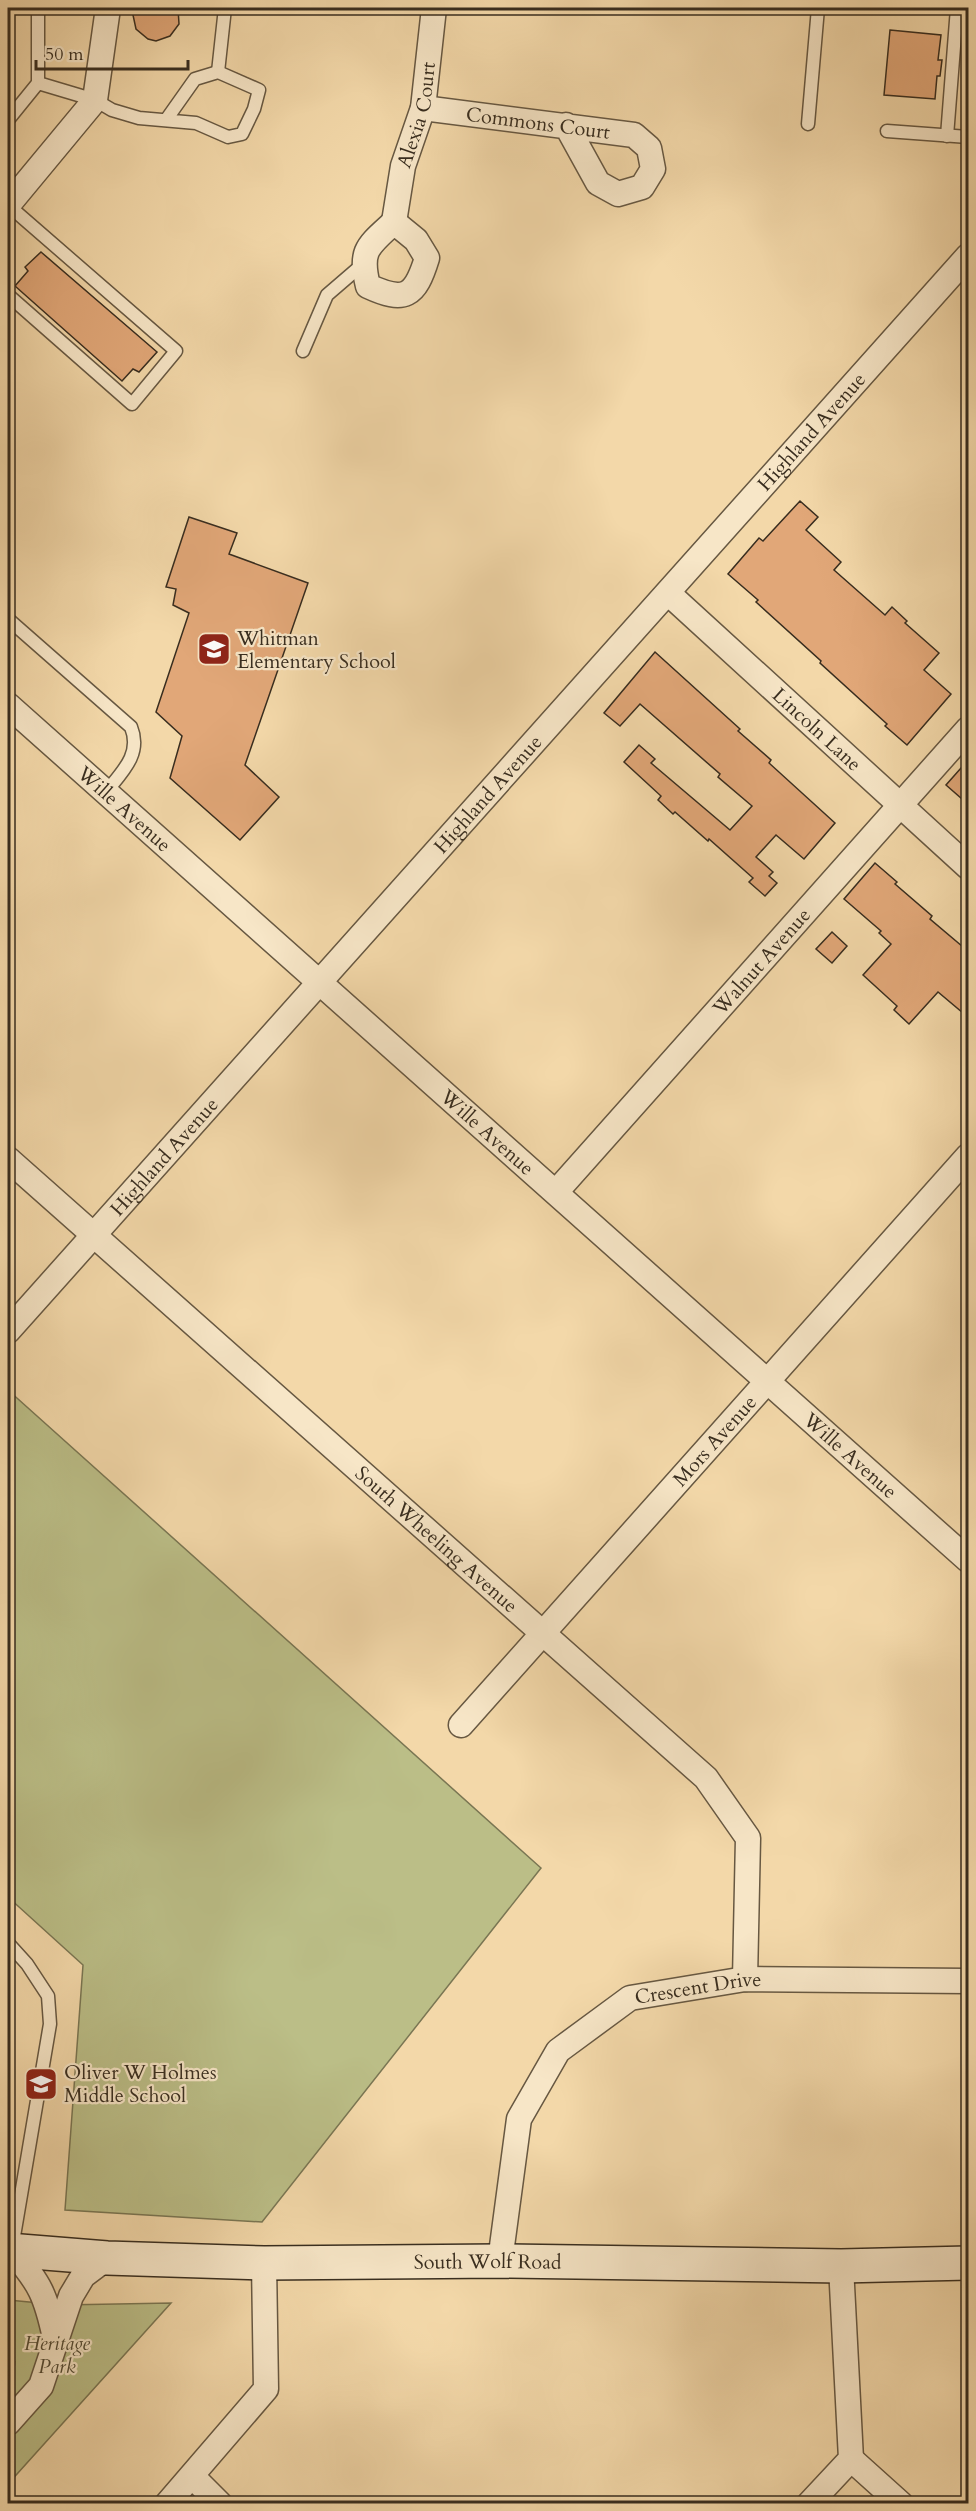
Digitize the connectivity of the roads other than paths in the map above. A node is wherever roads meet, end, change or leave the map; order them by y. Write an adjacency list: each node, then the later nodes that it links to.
1 (38, 8): 8 (lane)
2 (108, 8): 9 (street)
3 (225, 8): 7 (lane)
4 (434, 8): 10 (street, Alexia Court)
5 (818, 8): 13 (lane)
6 (957, 8): 16 (lane)
7 (218, 72): 12 (lane); 12 (lane)
8 (38, 83): 9 (lane); 11 (lane)
9 (95, 100): 12 (lane); 18 (street)
10 (423, 108): 14 (street, Commons Court); 19 (street, Alexia Court)
11 (8, 120)
12 (166, 120)
13 (808, 124)
14 (566, 125): 14 (street, Commons Court)
15 (887, 131): 16 (lane)
16 (947, 136): 17 (lane)
17 (969, 137)
18 (8, 205): 22 (lane)
19 (394, 222): 21 (street); 21 (street)
20 (969, 256): 24 (street, Highland Avenue)
21 (363, 264): 23 (lane)
22 (8, 295)
23 (303, 351)
24 (668, 592): 29 (street, Lincoln Lane); 31 (street, Highland Avenue)
25 (8, 619): 28 (lane)
26 (8, 705): 28 (street, Wille Avenue)
27 (969, 729): 29 (street, Walnut Avenue)
28 (106, 792): 31 (street, Wille Avenue)
29 (902, 805): 30 (street, Lincoln Lane); 34 (street, Walnut Avenue)
30 (969, 867)
31 (320, 982): 34 (street, Wille Avenue); 35 (street, Highland Avenue)
32 (969, 1156): 37 (street, Mors Avenue)
33 (8, 1159): 35 (street, South Wheeling Avenue)
34 (556, 1192): 37 (street, Wille Avenue)
35 (93, 1235): 36 (street, Highland Avenue); 39 (street, South Wheeling Avenue)
36 (8, 1332)
37 (768, 1381): 38 (street, Wille Avenue); 39 (street, Mors Avenue)
38 (969, 1560)
39 (543, 1634): 40 (street, Mors Avenue); 42 (street, South Wheeling Avenue)
40 (461, 1725)
41 (8, 1943): 44 (lane)
42 (746, 1979): 43 (street, Crescent Drive); 46 (street, Crescent Drive)
43 (969, 1981)
44 (10, 2251): 45 (main road, South Wolf Road); 50 (street)
45 (107, 2258): 47 (main road, South Wolf Road); 50 (street)
46 (500, 2261): 47 (main road, South Wolf Road); 49 (main road, South Wolf Road)
47 (264, 2263): 53 (street)
48 (969, 2263): 49 (main road, South Wolf Road)
49 (840, 2266): 52 (street)
50 (56, 2338): 51 (street)
51 (8, 2423)
52 (851, 2459): 56 (street); 57 (street)
53 (192, 2476): 54 (street); 55 (street)
54 (167, 2504)
55 (220, 2504)
56 (808, 2504)
57 (901, 2504)

